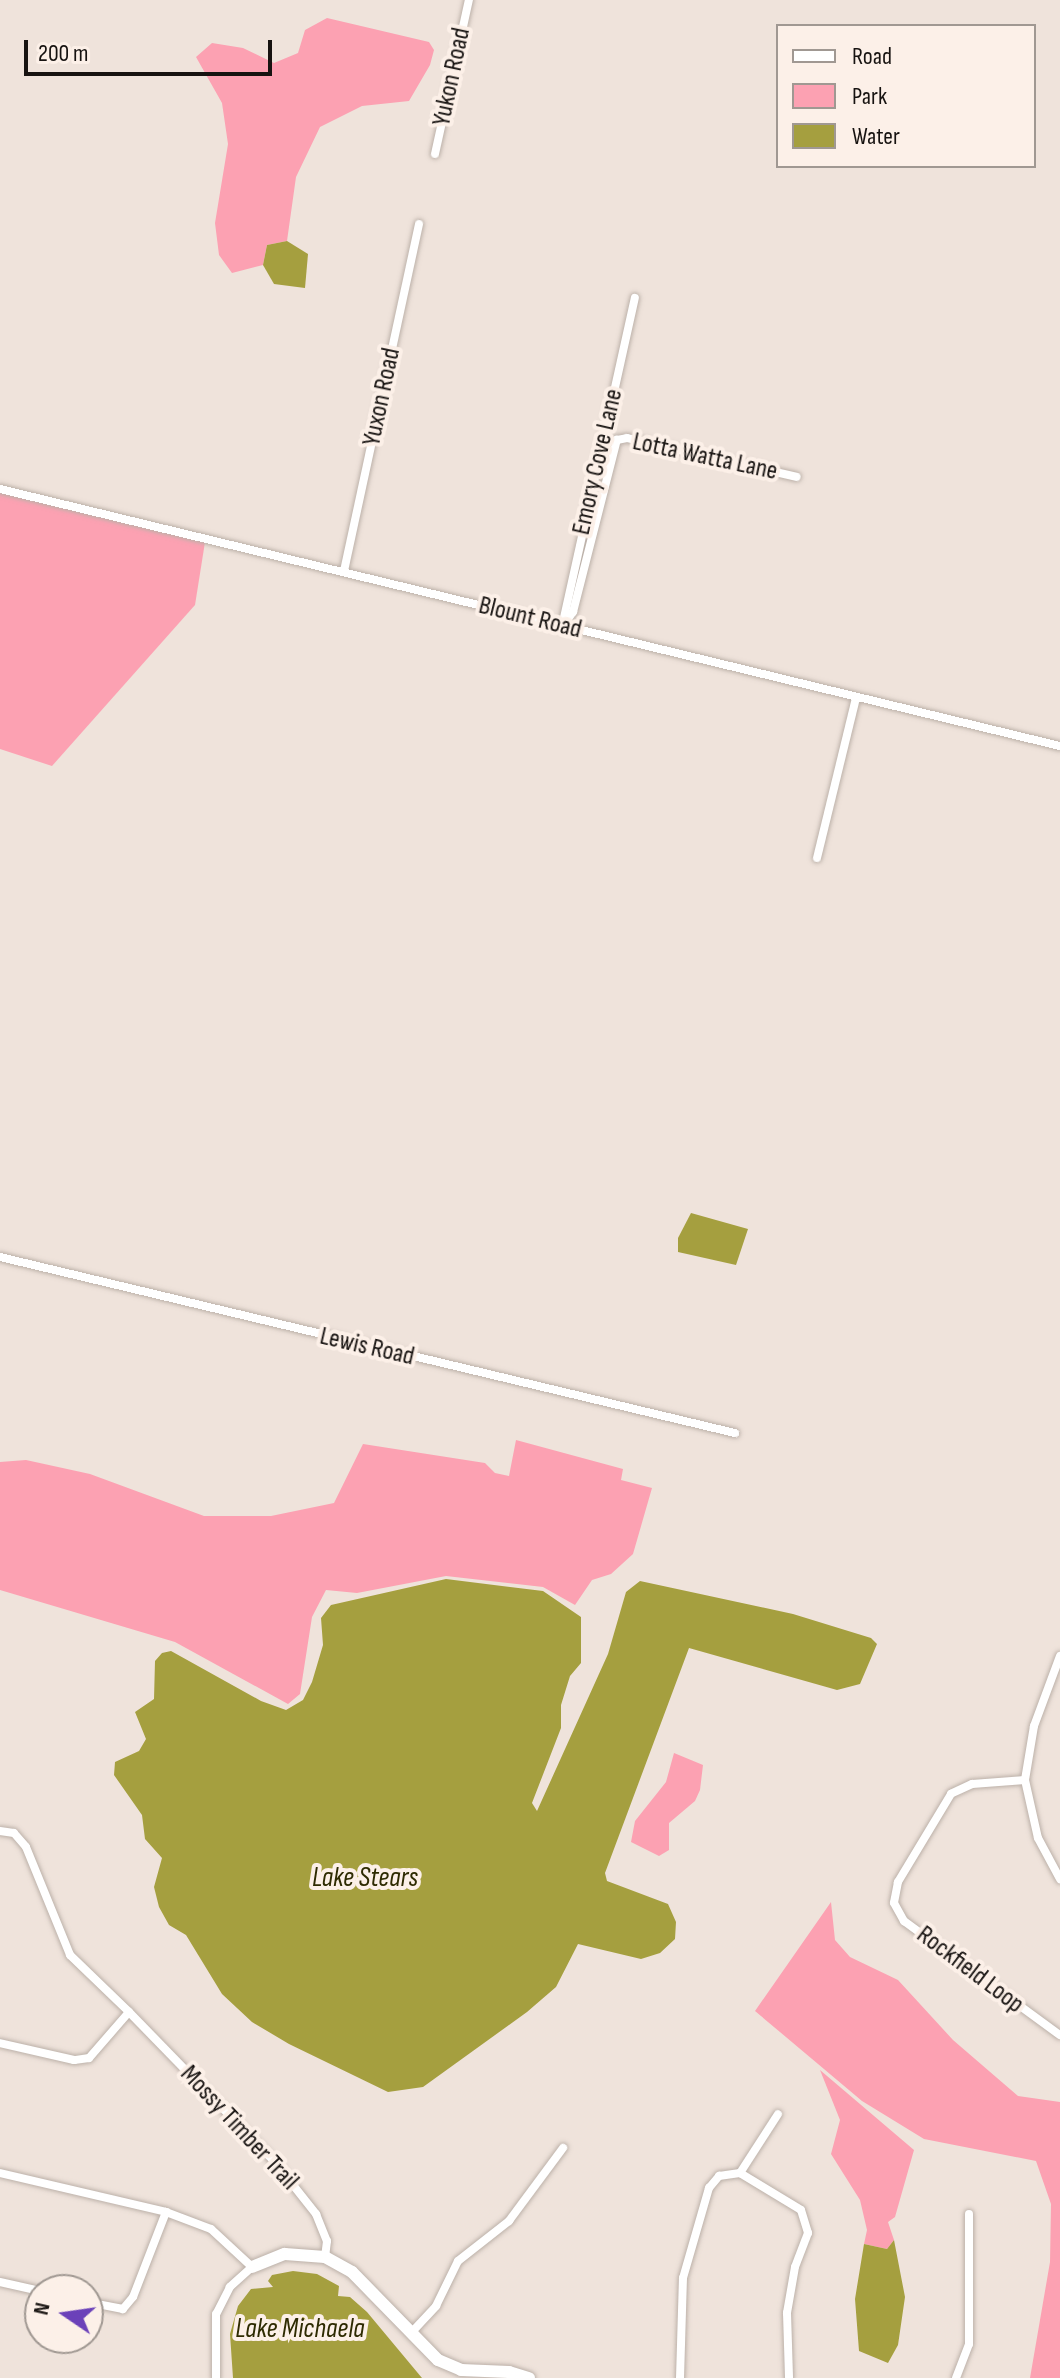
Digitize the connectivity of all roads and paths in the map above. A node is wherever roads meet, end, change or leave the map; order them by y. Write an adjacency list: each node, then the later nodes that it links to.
1 (469, 0): 2 (street, Yukon Road)
2 (435, 154)
3 (419, 224): 7 (street, Yuxon Road)
4 (635, 298): 8 (street, Emory Cove Lane)
5 (797, 477): 8 (street, Lotta Watta Lane)
6 (0, 489): 7 (street, Blount Road)
7 (344, 571): 8 (street, Blount Road)
8 (562, 627): 9 (street, Blount Road)
9 (856, 698): 10 (street, Blount Road); 11 (street)
10 (1060, 746)
11 (817, 858)
12 (0, 1257): 13 (street, Lewis Road)
13 (735, 1433)
14 (1060, 1656): 15 (street)
15 (1025, 1780): 17 (street); 19 (street, Rockfield Loop)
16 (0, 1831): 18 (street, Mossy Timber Trail)
17 (1060, 1879)
18 (129, 2012): 20 (street); 27 (street, Mossy Timber Trail)
19 (1060, 2035)
20 (0, 2043)
21 (778, 2114): 24 (street)
22 (563, 2148): 32 (street)
23 (0, 2173): 25 (street)
24 (740, 2173): 35 (street); 36 (street)
25 (166, 2212): 28 (street); 31 (street)
26 (969, 2214): 37 (street)
27 (325, 2257): 28 (street); 32 (street)
28 (252, 2267): 33 (street)
29 (0, 2282): 30 (street)
30 (24, 2287)
31 (104, 2305)
32 (411, 2333): 34 (street)
33 (216, 2378)
34 (529, 2378)
35 (680, 2378)
36 (789, 2378)
37 (956, 2378)

